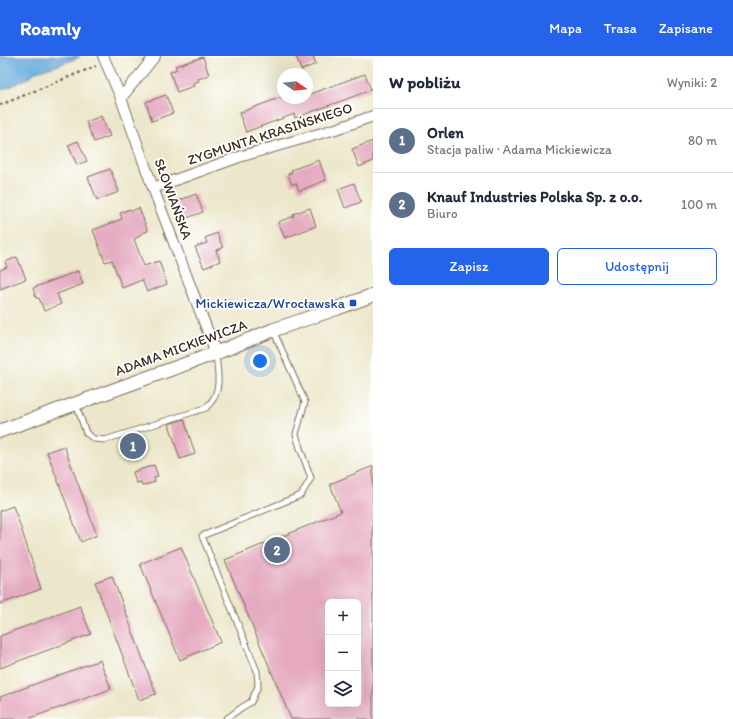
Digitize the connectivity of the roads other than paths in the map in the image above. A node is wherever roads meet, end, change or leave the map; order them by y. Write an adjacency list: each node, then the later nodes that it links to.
1 (103, 56): 3 (street, SŁOWIAŃSKA)
2 (155, 56): 3 (street)
3 (121, 98): 5 (street, SŁOWIAŃSKA)
4 (373, 116): 5 (street, ZYGMUNTA KRASIŃSKIEGO)
5 (154, 188): 8 (street, SŁOWIAŃSKA)
6 (373, 295): 7 (street, ADAMA MICKIEWICZA)
7 (274, 330): 8 (street, ADAMA MICKIEWICZA); 11 (lane)
8 (216, 353): 9 (street, ADAMA MICKIEWICZA); 9 (lane)
9 (76, 404): 10 (street, ADAMA MICKIEWICZA)
10 (0, 431)
11 (226, 719)

